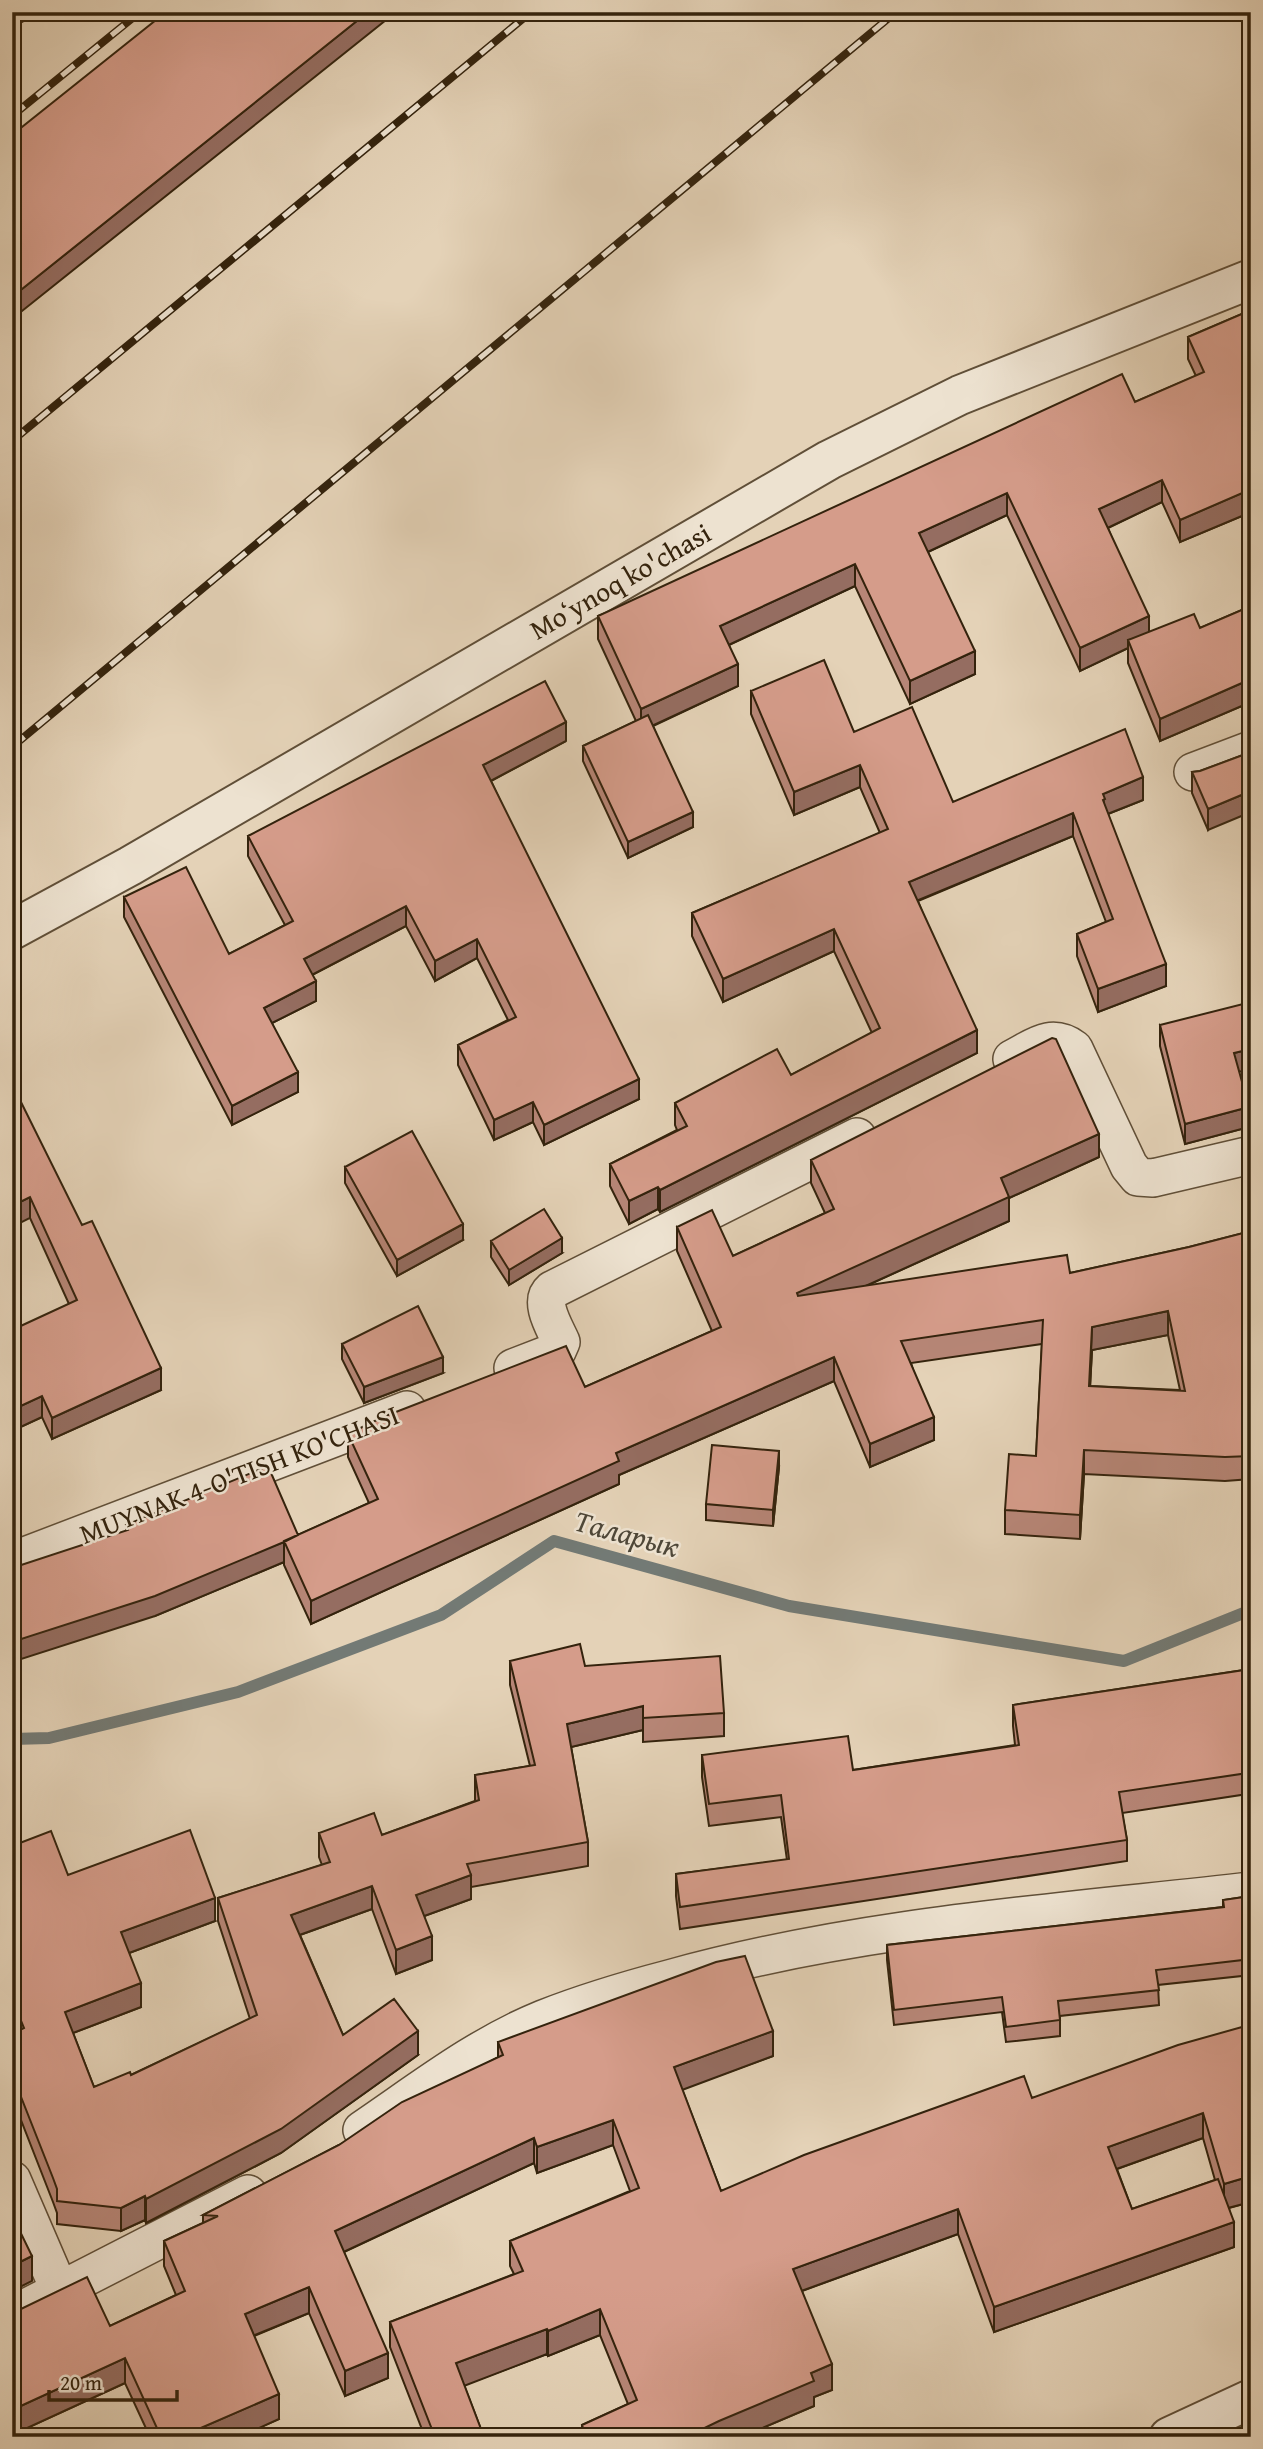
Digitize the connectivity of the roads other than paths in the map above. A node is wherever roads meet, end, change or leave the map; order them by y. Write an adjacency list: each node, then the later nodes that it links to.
1 (1251, 279): 4 (street, Moʻynoq ko'chasi)
2 (1251, 750): 3 (street)
3 (1193, 772)
4 (12, 930)
5 (985, 1073): 7 (street)
6 (886, 1122): 8 (street)
7 (1251, 1155)
8 (480, 1381)
9 (442, 1396): 10 (street, MUYNAK 4-O'TISH KO'CHASI)
10 (12, 1561)
11 (1251, 1891): 12 (street)
12 (329, 2152)
13 (280, 2177): 15 (street)
14 (12, 2180): 15 (street)
15 (59, 2289): 16 (street)
16 (12, 2315)
17 (1251, 2399): 18 (street)
18 (1169, 2437)

